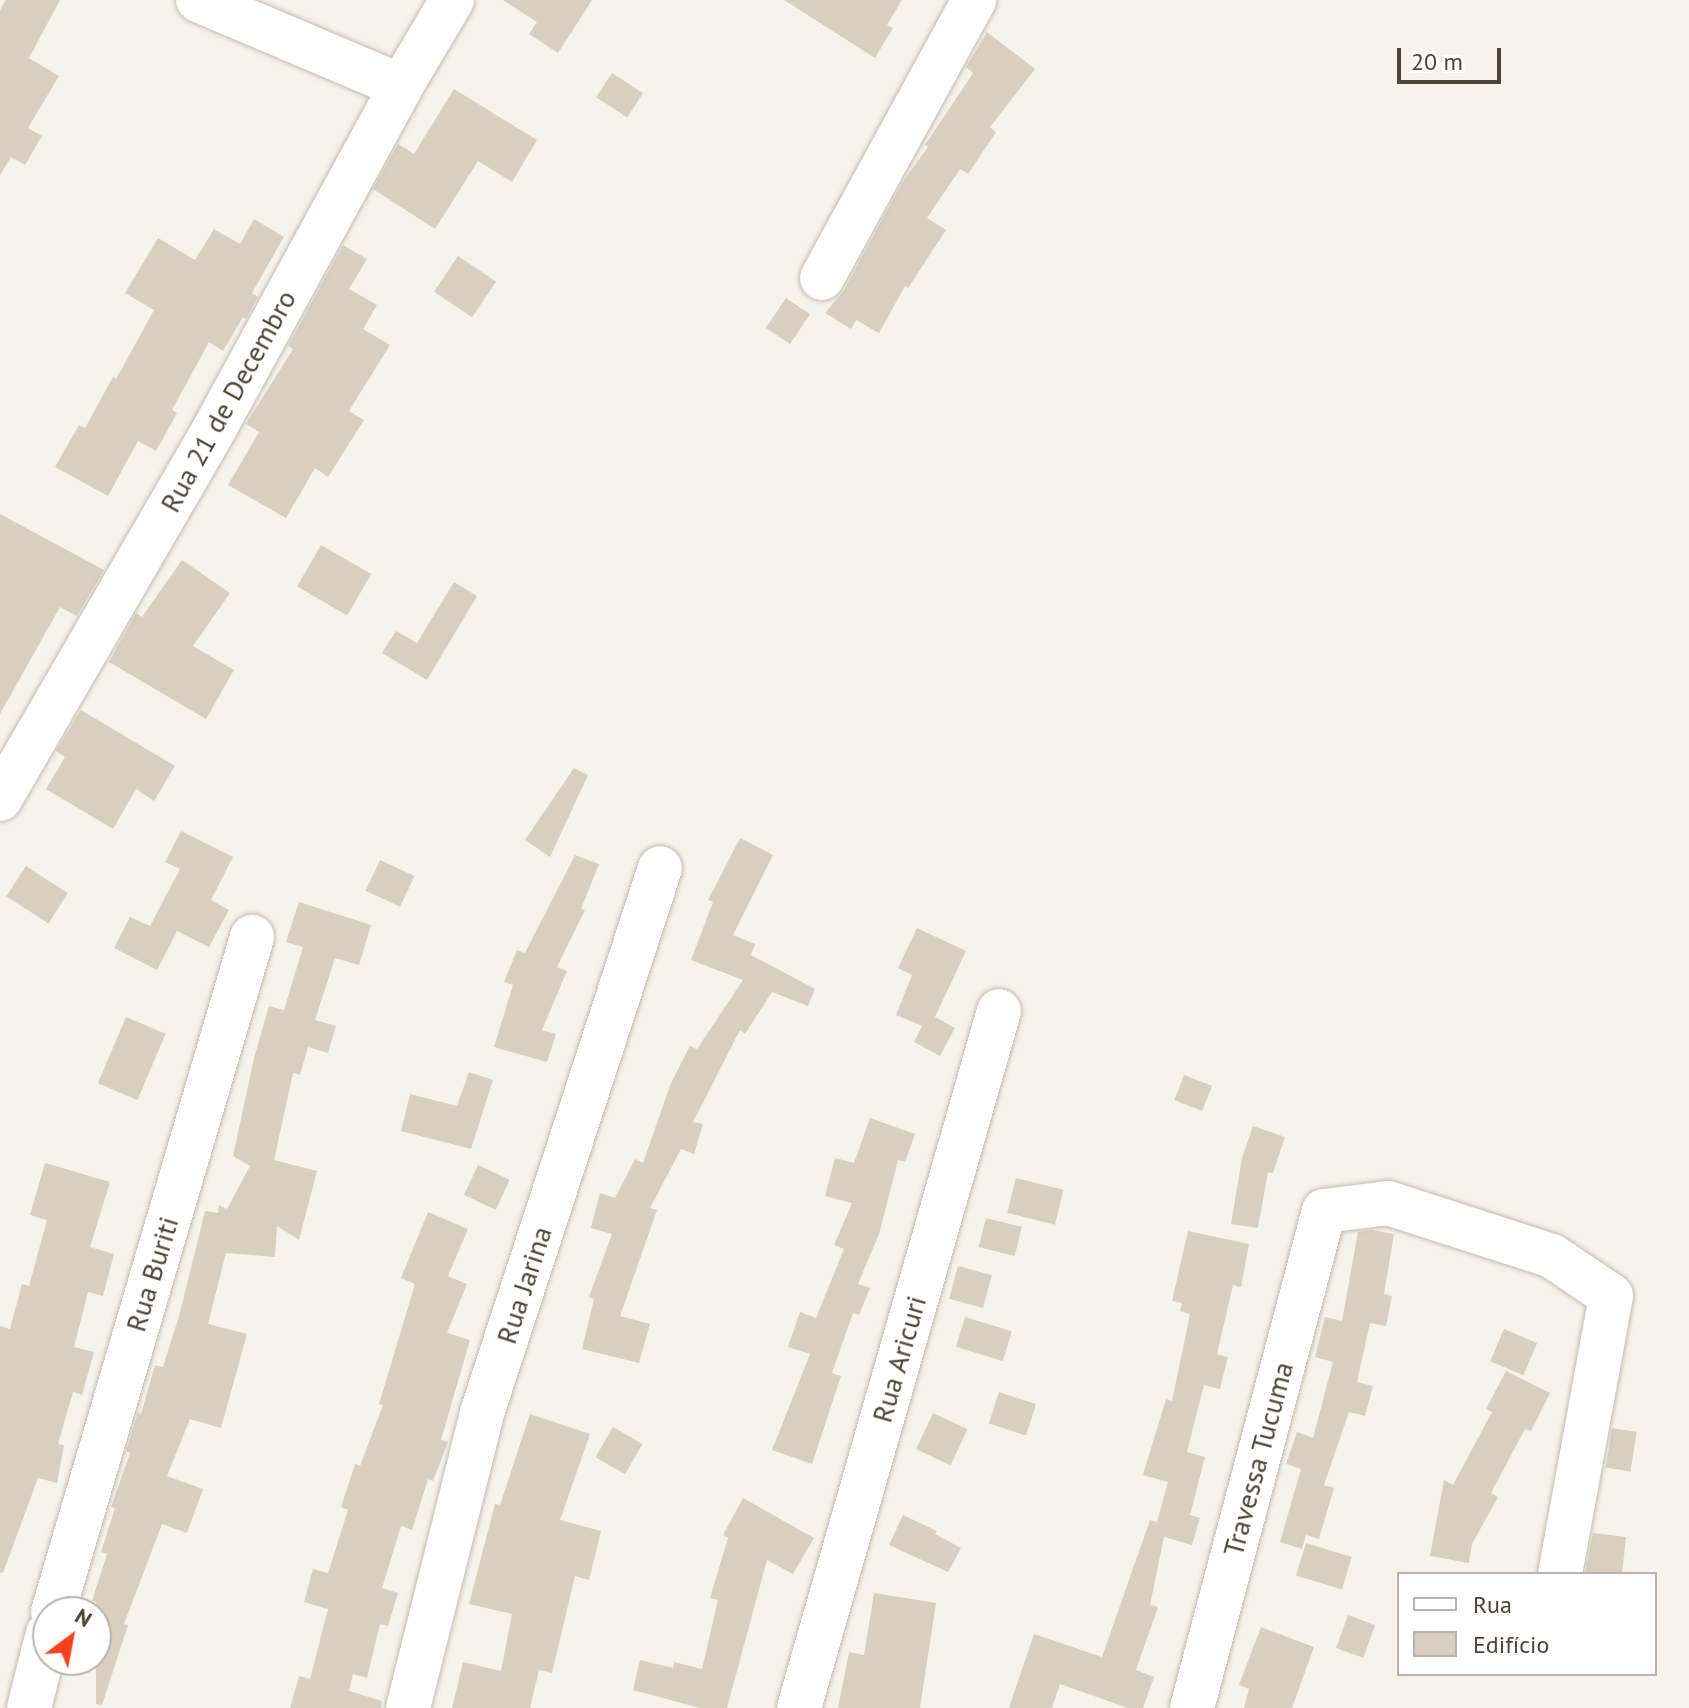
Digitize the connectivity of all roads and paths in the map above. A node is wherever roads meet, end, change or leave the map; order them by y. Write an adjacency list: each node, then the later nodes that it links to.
1 (198, 0): 4 (street)
2 (452, 0): 4 (street, Rua 21 de Decembro)
3 (974, 0): 5 (street)
4 (401, 86): 6 (street, Rua 21 de Decembro)
5 (822, 278)
6 (0, 799)
7 (660, 868): 14 (street, Rua Jarina)
8 (252, 937): 11 (street, Rua Buriti)
9 (999, 1011): 15 (street, Rua Aricuri)
10 (1560, 1572): 16 (street, Travessa Tucuma)
11 (58, 1596)
12 (37, 1676): 13 (street)
13 (29, 1708)
14 (408, 1708)
15 (799, 1708)
16 (1192, 1708)

